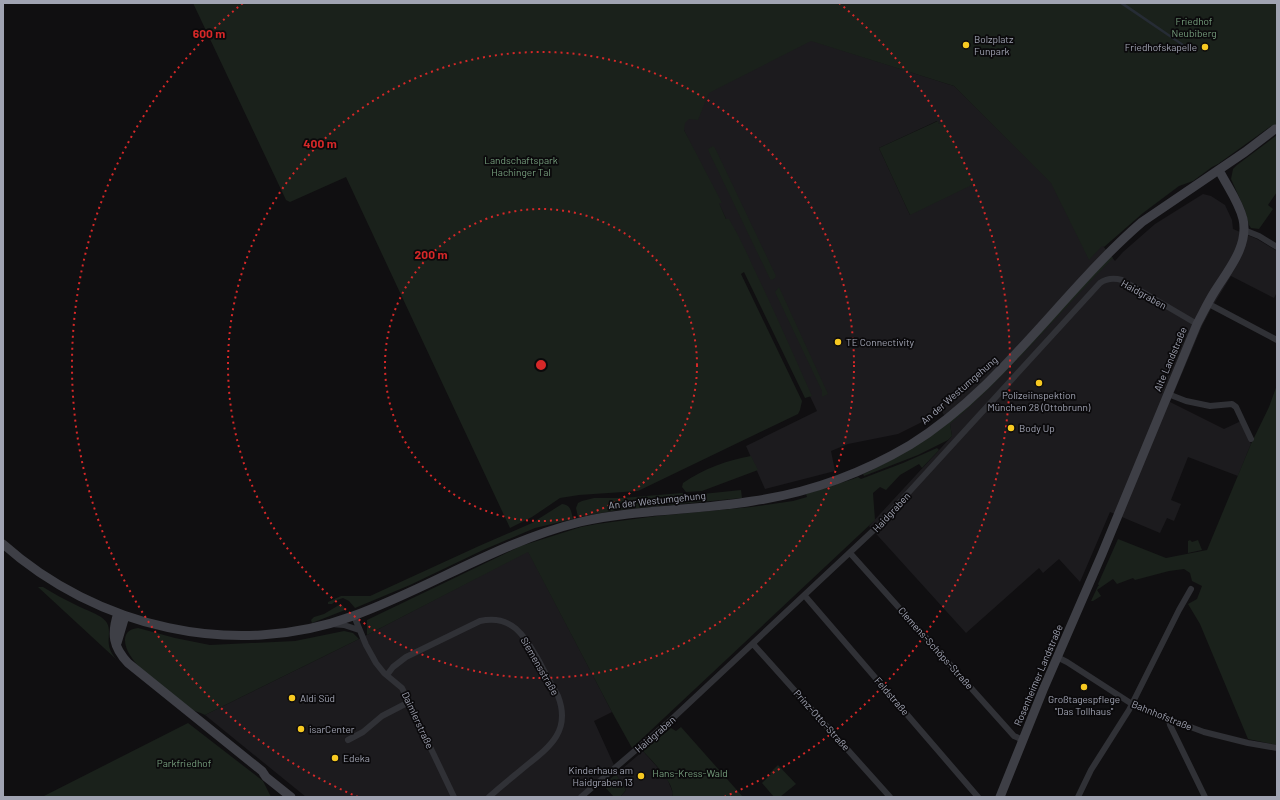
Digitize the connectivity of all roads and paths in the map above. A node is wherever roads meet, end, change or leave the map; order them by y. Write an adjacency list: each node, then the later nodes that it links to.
1 (1275, 129): 2 (main road, An der Westumgehung)
2 (1219, 170): 3 (main road, Alte Landstraße); 17 (main road, An der Westumgehung)
3 (1244, 230): 4 (street); 5 (main road, Alte Landstraße)
4 (1277, 246)
5 (1208, 303): 6 (main road, Alte Landstraße); 7 (street)
6 (1197, 324): 8 (main road, Alte Landstraße); 11 (street, Haidgraben)
7 (1277, 340)
8 (1168, 394): 9 (street); 12 (main road, Alte Landstraße)
9 (1251, 439)
10 (3, 544): 15 (main road, An der Westumgehung)
11 (850, 553): 14 (street, Haidgraben); 29 (street, Clemens-Schöps-Straße)
12 (1098, 562): 23 (main road, Rosenheimer Landstraße)
13 (1191, 588): 26 (street)
14 (805, 596): 22 (street, Haidgraben); 38 (street, Feldstraße)
15 (98, 605): 16 (main road, An der Westumgehung); 19 (main road)
16 (122, 615): 18 (main road, An der Westumgehung); 19 (main road); 21 (main road)
17 (354, 616): 18 (main road, An der Westumgehung); 20 (street, Daimlerstraße)
18 (329, 624): 20 (street)
19 (114, 627): 21 (main road)
20 (359, 630): 24 (street, Daimlerstraße)
21 (116, 644): 31 (main road)
22 (753, 644): 36 (street, Haidgraben); 37 (street, Prinz-Otto-Straße)
23 (1057, 657): 26 (street, Bahnhofstraße); 29 (main road, Rosenheimer Landstraße)
24 (387, 675): 25 (street, Daimlerstraße); 35 (street, Siemensstraße)
25 (409, 702): 28 (street); 34 (street, Daimlerstraße)
26 (1132, 704): 27 (street, Bahnhofstraße); 40 (street)
27 (1169, 720): 30 (street, Bahnhofstraße); 41 (street)
28 (348, 740)
29 (1023, 740): 39 (main road, Rosenheimer Landstraße)
30 (1277, 748)
31 (262, 771): 32 (main road); 33 (main road)
32 (291, 797)
33 (298, 797)
34 (454, 797)
35 (489, 797)
36 (581, 797)
37 (890, 797)
38 (978, 797)
39 (1000, 797)
40 (1078, 797)
41 (1205, 797)

